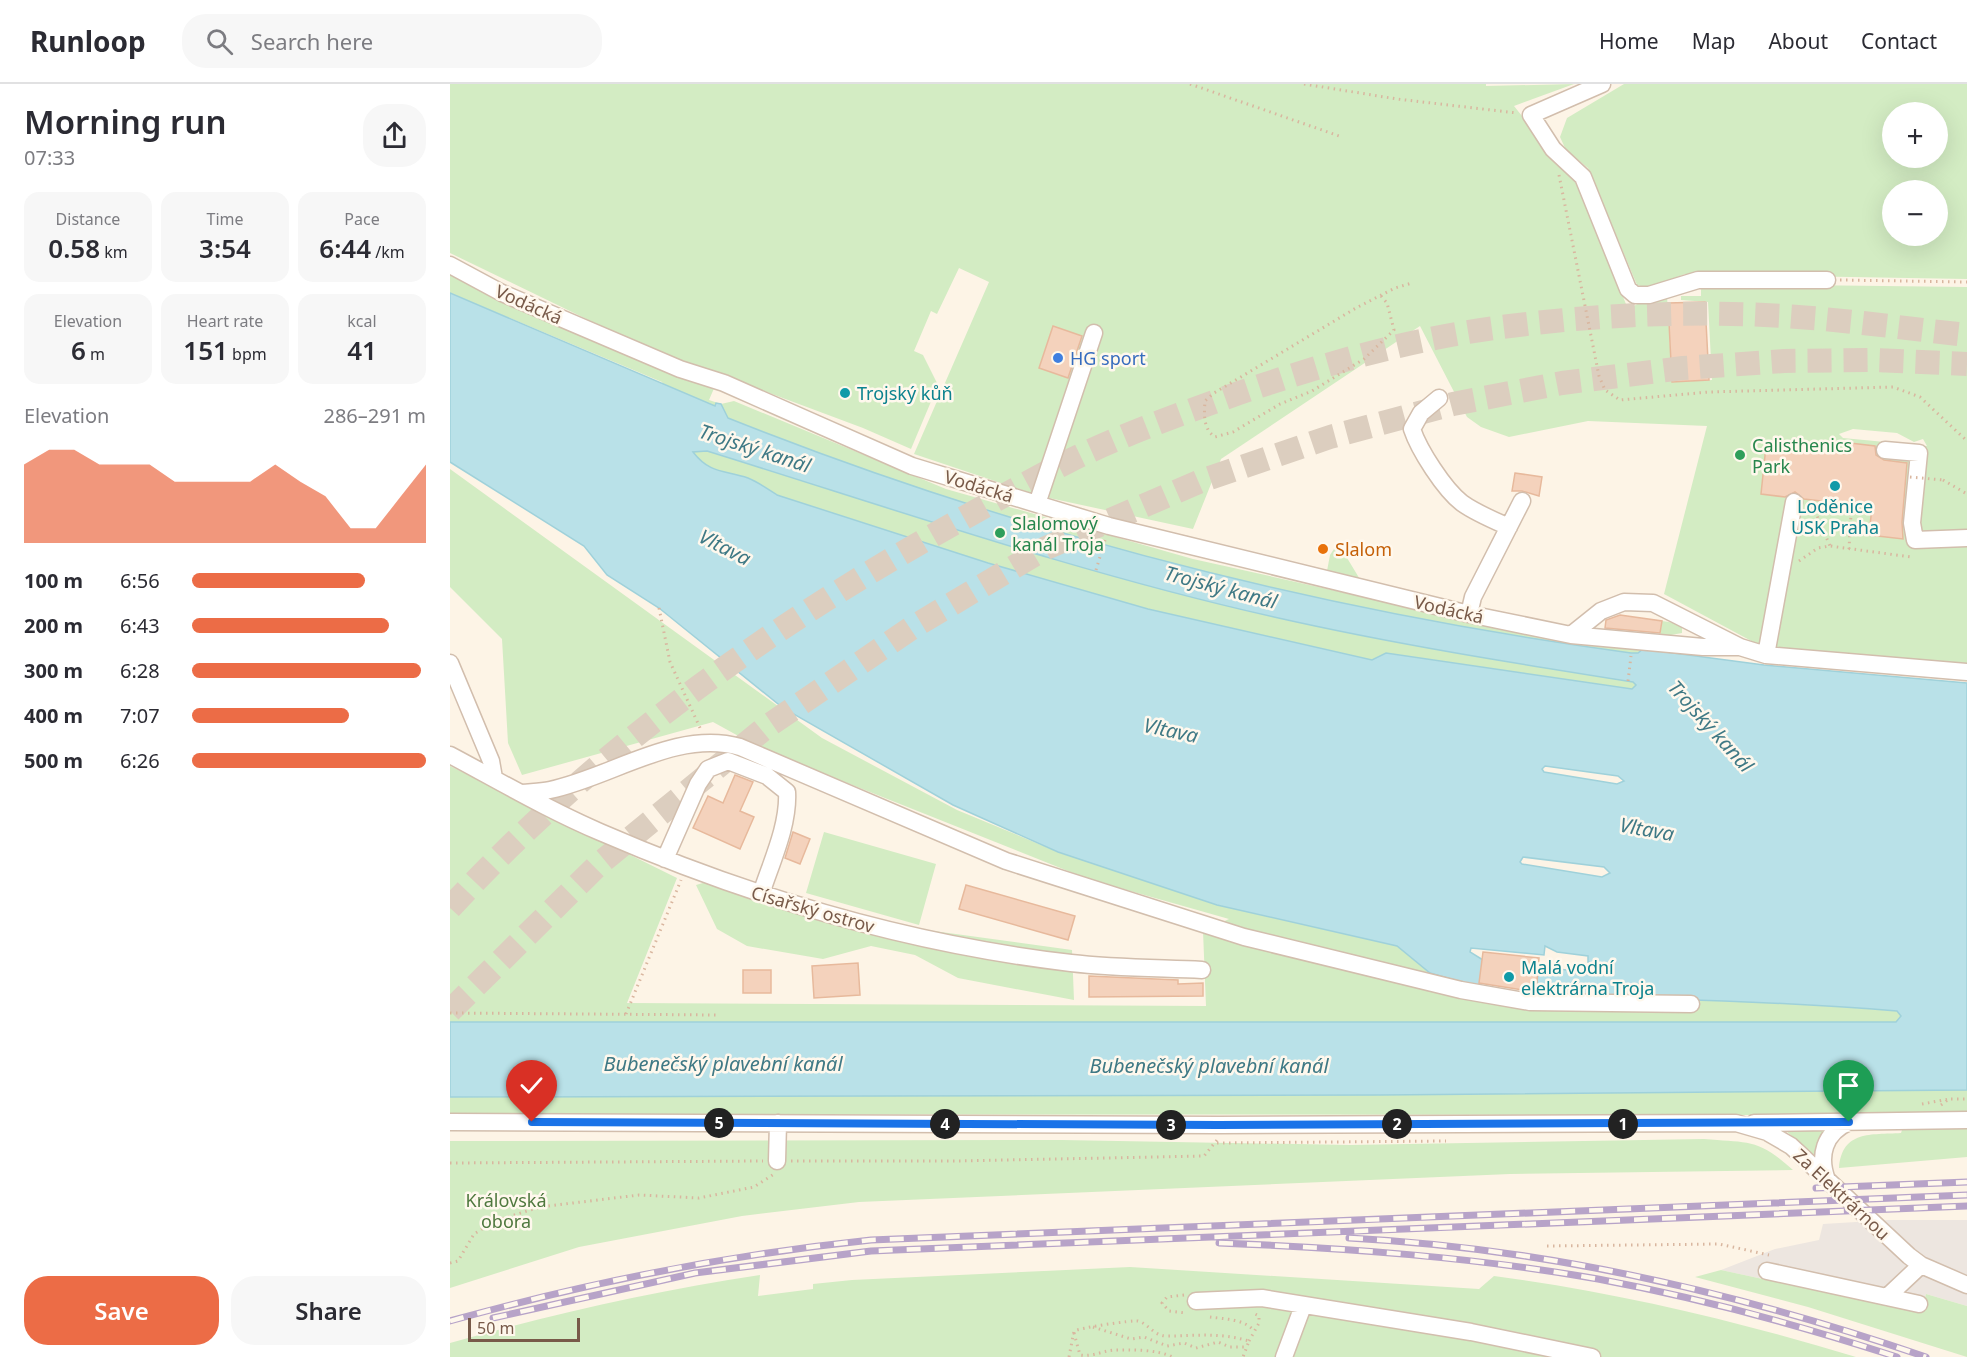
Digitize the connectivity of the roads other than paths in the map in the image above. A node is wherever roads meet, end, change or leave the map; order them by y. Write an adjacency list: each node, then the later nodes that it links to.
1 (1602, 84): 3 (street)
2 (450, 265): 8 (street, Vodácká)
3 (1827, 280)
4 (1094, 333): 8 (street)
5 (1439, 398): 10 (street)
6 (1885, 450): 11 (street)
7 (1522, 501): 10 (street)
8 (1037, 504): 12 (street, Vodácká)
9 (1794, 505): 15 (street)
10 (1509, 527): 12 (street)
11 (1967, 538)
12 (1469, 614): 13 (street, Vodácká)
13 (1571, 635): 14 (street, Vodácká); 14 (street, Vodácká)
14 (1740, 647): 15 (street, Vodácká)
15 (1766, 654): 17 (street, Vodácká)
16 (450, 663): 19 (street)
17 (1967, 672)
18 (450, 755): 19 (street, Císařský ostrov)
19 (494, 778): 20 (street, Císařský ostrov)
20 (522, 793): 21 (street, Císařský ostrov); 24 (street)
21 (665, 859): 22 (street, Císařský ostrov); 22 (street)
22 (761, 894): 23 (street, Císařský ostrov)
23 (1202, 970)
24 (1691, 1004)
25 (1967, 1120): 27 (street)
26 (450, 1122): 28 (street, Za Elektrárnou)
27 (1849, 1122): 29 (street); 31 (street)
28 (778, 1123): 29 (street, Za Elektrárnou); 30 (street)
29 (1736, 1123): 31 (street, Za Elektrárnou)
30 (777, 1161)
31 (1827, 1180): 33 (street, Za Elektrárnou)
32 (1770, 1263): 35 (street)
33 (1921, 1265): 34 (street, Za Elektrárnou); 35 (street)
34 (1967, 1285)
35 (1887, 1297): 37 (street)
36 (1196, 1300): 38 (street)
37 (1919, 1304)
38 (1304, 1306): 39 (street); 40 (street)
39 (1284, 1357)
40 (1593, 1357)

